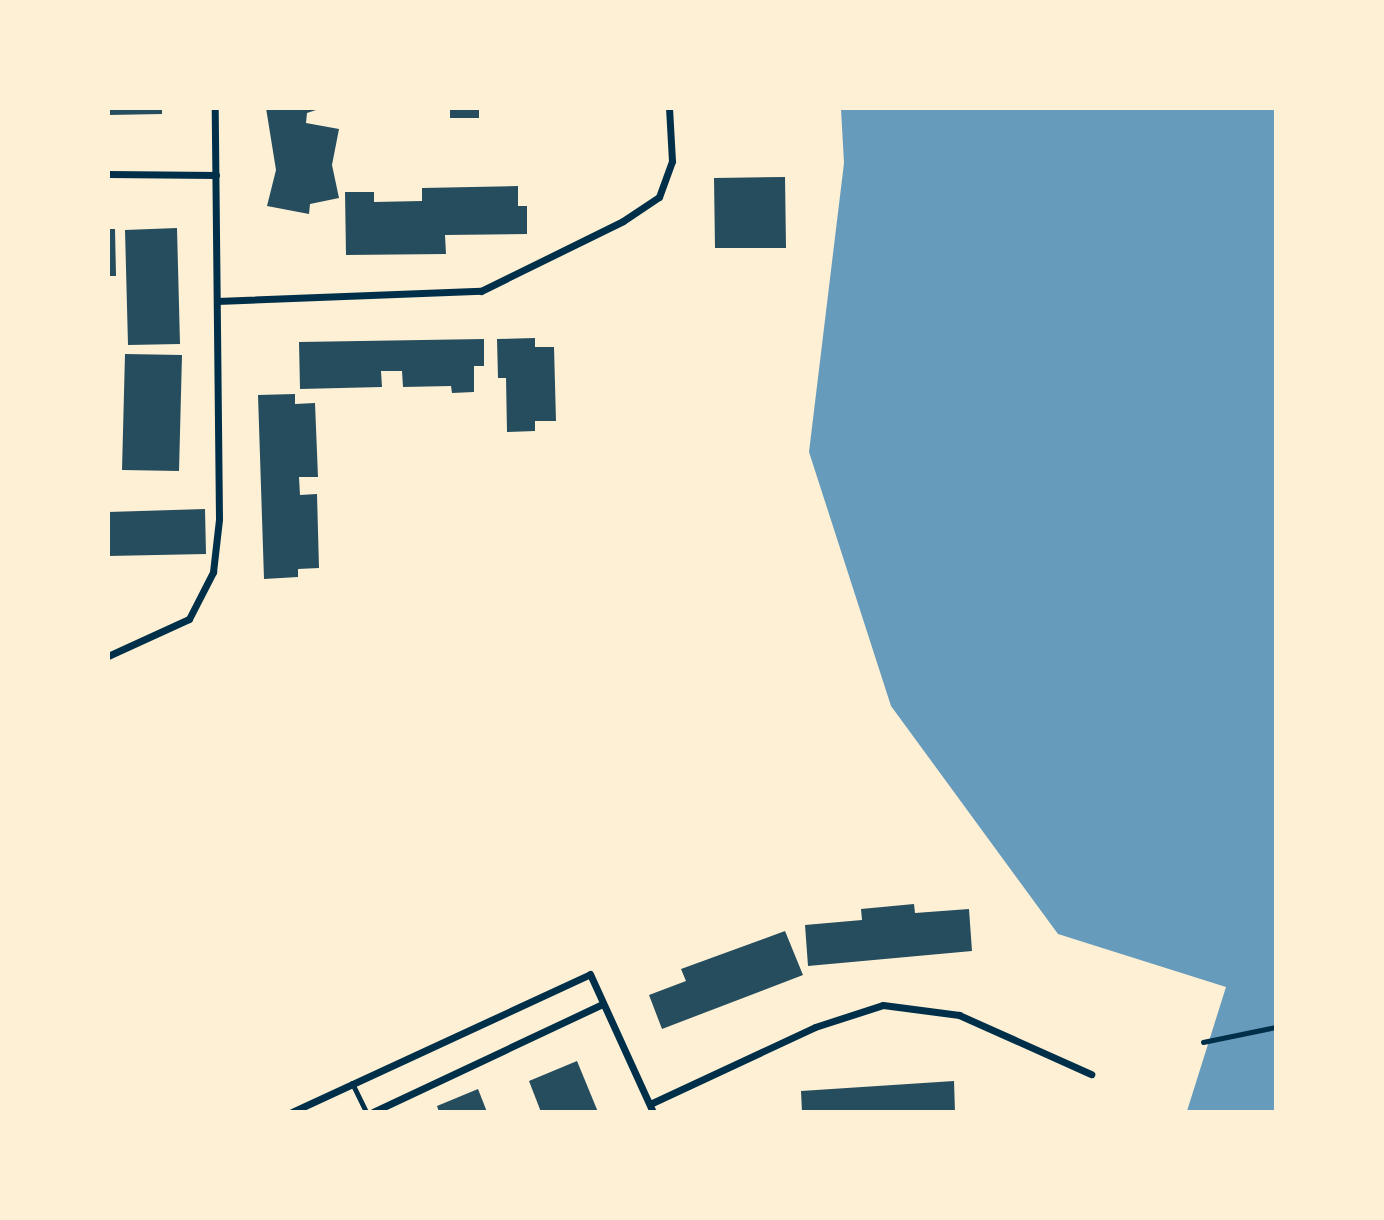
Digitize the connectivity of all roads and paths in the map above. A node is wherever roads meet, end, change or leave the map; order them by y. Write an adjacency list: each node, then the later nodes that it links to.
1 (215, 108): 4 (street)
2 (669, 108): 5 (street)
3 (108, 174): 4 (street)
4 (216, 175): 5 (street)
5 (217, 301): 6 (street)
6 (108, 656)
7 (602, 1004): 11 (street); 12 (street); 15 (street)
8 (1276, 1027): 9 (path)
9 (1203, 1042)
10 (1091, 1074): 12 (street)
11 (352, 1082): 13 (street); 14 (lane)
12 (652, 1108)
13 (292, 1111)
14 (366, 1111)
15 (373, 1111)

